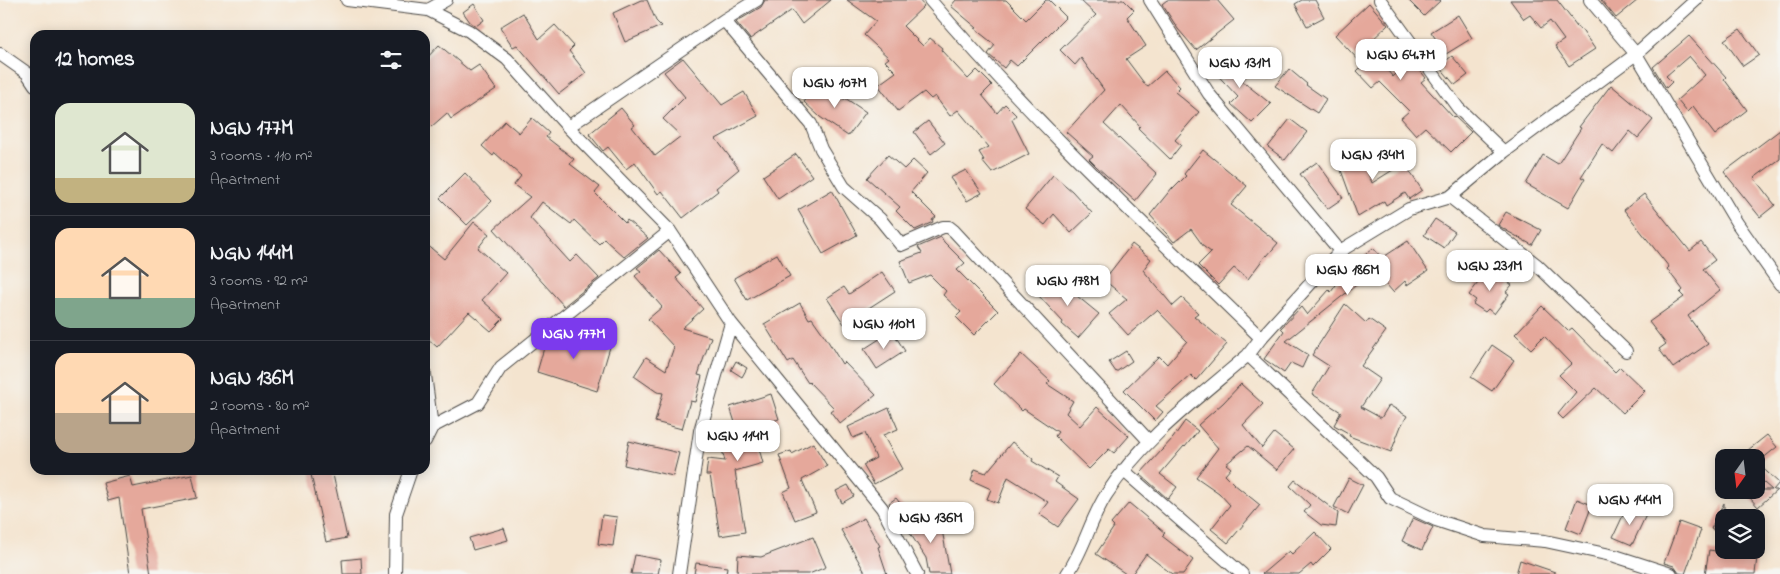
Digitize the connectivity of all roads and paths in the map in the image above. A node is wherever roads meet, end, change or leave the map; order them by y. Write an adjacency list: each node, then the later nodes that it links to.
1 (347, 0): 9 (street)
2 (446, 0): 9 (street)
3 (757, 0): 10 (street)
4 (930, 0): 21 (street)
5 (1150, 0): 18 (street)
6 (1380, 0): 15 (street)
7 (1590, 0): 12 (street)
8 (1696, 0): 12 (street)
9 (428, 10): 14 (street)
10 (724, 20): 14 (street); 27 (street)
11 (0, 54): 13 (street)
12 (1636, 54): 15 (street); 19 (street)
13 (30, 78)
14 (568, 127): 17 (street)
15 (1504, 152): 16 (street)
16 (1450, 197): 18 (street); 22 (street)
17 (670, 231): 20 (street); 25 (street)
18 (1340, 251): 21 (street)
19 (1780, 284)
20 (731, 323): 31 (street); 32 (street)
21 (1261, 338): 23 (street)
22 (1626, 351)
23 (1248, 355): 27 (street); 35 (street)
24 (430, 412): 25 (street)
25 (432, 427): 26 (street)
26 (430, 431)
27 (1149, 441): 28 (street)
28 (1123, 470): 33 (street); 34 (street)
29 (409, 475): 30 (street)
30 (395, 574)
31 (679, 574)
32 (917, 574)
33 (1067, 574)
34 (1242, 574)
35 (1670, 574)

